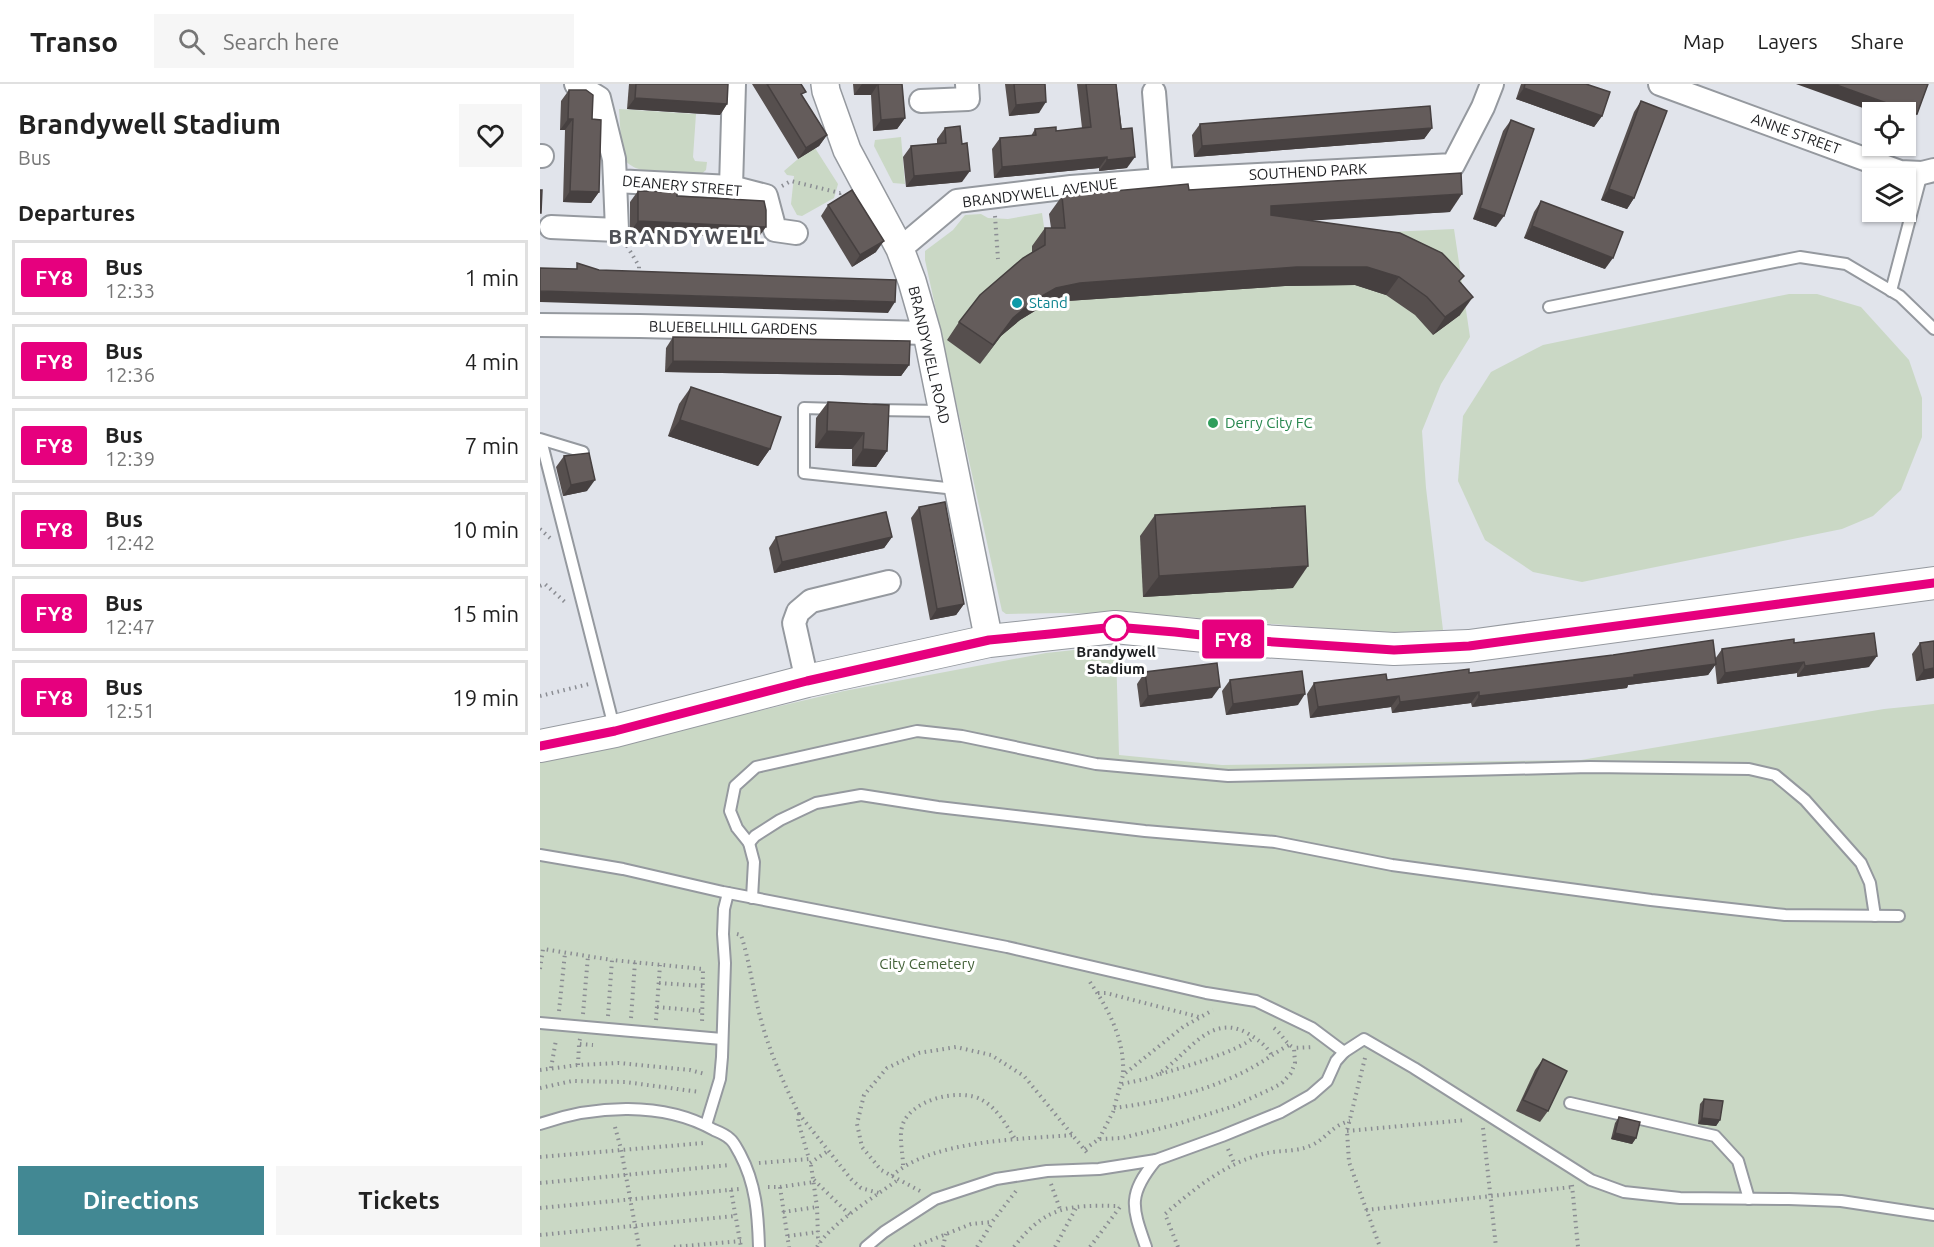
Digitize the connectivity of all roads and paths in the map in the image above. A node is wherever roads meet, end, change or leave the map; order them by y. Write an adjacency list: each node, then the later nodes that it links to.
1 (576, 84): 12 (street, DEANERY STREET)
2 (734, 84): 13 (street)
3 (825, 84): 10 (street, BRANDYWELL ROAD)
4 (967, 84): 8 (street)
5 (1492, 84): 11 (street, SOUTHEND PARK)
6 (1666, 85): 9 (street, ANNE STREET)
7 (1154, 92): 11 (street)
8 (921, 101)
9 (1928, 171): 22 (lane)
10 (862, 180): 14 (path); 19 (street, BRANDYWELL ROAD)
11 (1161, 180): 15 (street, BRANDYWELL AVENUE)
12 (615, 182): 13 (street, DEANERY STREET); 17 (street)
13 (731, 187): 14 (street, DEANERY STREET)
14 (766, 196): 18 (street)
15 (993, 197): 19 (street, BRANDYWELL AVENUE); 20 (path)
16 (551, 227): 17 (street)
17 (617, 230): 21 (path)
18 (796, 233)
19 (900, 249): 26 (street, BRANDYWELL ROAD)
20 (999, 259)
21 (639, 278)
22 (1891, 291): 23 (lane); 25 (lane)
23 (1549, 307)
24 (540, 326): 26 (street, BLUEBELLHILL GARDENS)
25 (1934, 329)
26 (927, 333): 27 (street, BRANDYWELL ROAD)
27 (943, 411): 30 (street, BRANDYWELL ROAD); 30 (lane)
28 (541, 439): 29 (lane); 34 (lane)
29 (583, 452)
30 (959, 489): 35 (street, BRANDYWELL ROAD)
31 (889, 582): 37 (street)
32 (1934, 583): 35 (main road)
33 (540, 586): 34 (path)
34 (584, 612): 36 (lane)
35 (989, 640): 37 (main road)
36 (602, 681): 38 (path); 39 (lane)
37 (807, 681): 39 (main road)
38 (540, 696)
39 (615, 731): 40 (main road)
40 (540, 746)
41 (749, 843): 44 (lane); 45 (lane); 45 (lane)
42 (540, 855): 43 (lane)
43 (728, 893): 44 (lane); 47 (lane)
44 (752, 897): 52 (lane)
45 (1875, 916): 46 (lane)
46 (1899, 916)
47 (723, 934): 69 (lane); 88 (path)
48 (565, 953): 49 (path); 53 (path); 62 (path)
49 (612, 960): 50 (path); 64 (path)
50 (635, 962): 51 (path); 65 (path)
51 (660, 965): 54 (path); 55 (path)
52 (1092, 967): 56 (path); 74 (lane)
53 (540, 969)
54 (659, 982): 55 (path); 58 (path)
55 (703, 986): 59 (path)
56 (1098, 993): 60 (path); 80 (path)
57 (1220, 1006): 60 (path)
58 (657, 1007): 59 (path); 66 (path)
59 (702, 1011): 67 (path)
60 (1199, 1017): 80 (path)
61 (540, 1023): 62 (lane)
62 (558, 1025): 64 (lane); 78 (path)
63 (1269, 1025): 72 (path)
64 (607, 1029): 65 (lane)
65 (630, 1031): 66 (lane)
66 (655, 1033): 67 (lane)
67 (702, 1037): 69 (lane)
68 (1254, 1037): 75 (path); 81 (path); 81 (path)
69 (722, 1039): 82 (lane)
70 (1364, 1039): 74 (lane); 89 (lane); 90 (path)
71 (579, 1044): 77 (path)
72 (1289, 1045): 73 (path); 75 (path)
73 (1294, 1048): 76 (path); 99 (path)
74 (1344, 1052): 76 (lane)
75 (1271, 1054): 87 (path)
76 (1336, 1061): 106 (lane)
77 (578, 1065): 78 (path); 82 (path)
78 (551, 1068): 79 (path)
79 (540, 1070)
80 (1123, 1075): 83 (path)
81 (1157, 1075): 83 (path)
82 (720, 1079): 85 (lane)
83 (1122, 1084): 87 (path)
84 (540, 1088): 85 (path)
85 (715, 1096): 92 (lane)
86 (1570, 1103): 126 (lane)
87 (1114, 1108): 99 (path)
88 (799, 1114): 103 (path); 105 (path)
89 (1483, 1115): 96 (path); 110 (lane); 124 (path)
90 (1350, 1121): 96 (path); 161 (path)
91 (540, 1124): 92 (lane)
92 (706, 1125): 107 (lane)
93 (623, 1126): 94 (path)
94 (615, 1127): 95 (path); 101 (path)
95 (607, 1128)
96 (1347, 1131): 134 (path)
97 (1074, 1135): 100 (path); 102 (path); 115 (path)
98 (694, 1136): 101 (path)
99 (1099, 1138): 102 (path)
100 (1015, 1139): 109 (path); 109 (path)
101 (621, 1149): 104 (path); 114 (path)
102 (1085, 1149): 111 (path)
103 (828, 1151): 108 (path); 123 (path)
104 (540, 1157)
105 (809, 1159): 107 (path); 108 (path)
106 (1155, 1160): 111 (lane); 160 (lane)
107 (745, 1164): 114 (path); 121 (lane)
108 (811, 1165): 117 (path)
109 (903, 1165): 115 (path)
110 (1570, 1167): 120 (path); 126 (lane)
111 (1099, 1169): 112 (lane)
112 (1047, 1172): 113 (lane); 133 (path)
113 (1029, 1174): 125 (lane); 139 (path)
114 (626, 1175): 118 (path); 127 (path)
115 (892, 1176): 116 (path)
116 (899, 1179): 123 (path); 125 (path)
117 (814, 1180): 119 (path); 130 (path); 136 (path)
118 (540, 1183)
119 (780, 1187): 121 (path); 135 (path)
120 (1572, 1187): 124 (path); 164 (path)
121 (753, 1188): 122 (path); 151 (lane)
122 (731, 1190): 127 (path); 138 (path)
123 (879, 1193): 136 (path)
124 (1490, 1196): 134 (path); 163 (path)
125 (935, 1199): 153 (lane)
126 (1749, 1199): 137 (lane)
127 (631, 1200): 132 (path); 140 (path)
128 (1125, 1201): 129 (path)
129 (1121, 1206): 131 (path); 159 (path)
130 (817, 1207): 135 (path); 141 (path)
131 (1077, 1207): 133 (path); 158 (path)
132 (540, 1208)
133 (1060, 1209): 157 (path)
134 (1366, 1210): 162 (path)
135 (783, 1212): 144 (path)
136 (850, 1215): 146 (path)
137 (1934, 1215)
138 (735, 1216): 140 (path); 145 (path)
139 (992, 1222): 142 (path); 156 (path)
140 (635, 1227): 143 (path); 148 (path)
141 (818, 1232): 144 (path); 146 (path)
142 (946, 1233): 147 (path); 155 (path)
143 (540, 1235)
144 (788, 1236): 152 (path)
145 (741, 1241): 149 (path); 150 (path)
146 (819, 1245)
147 (920, 1245): 154 (path)
148 (639, 1247)
149 (674, 1247)
150 (741, 1247)
151 (759, 1247)
152 (789, 1247)
153 (866, 1247)
154 (914, 1247)
155 (943, 1247)
156 (977, 1247)
157 (1014, 1247)
158 (1055, 1247)
159 (1090, 1247)
160 (1146, 1247)
161 (1179, 1247)
162 (1380, 1247)
163 (1496, 1247)
164 (1578, 1247)

